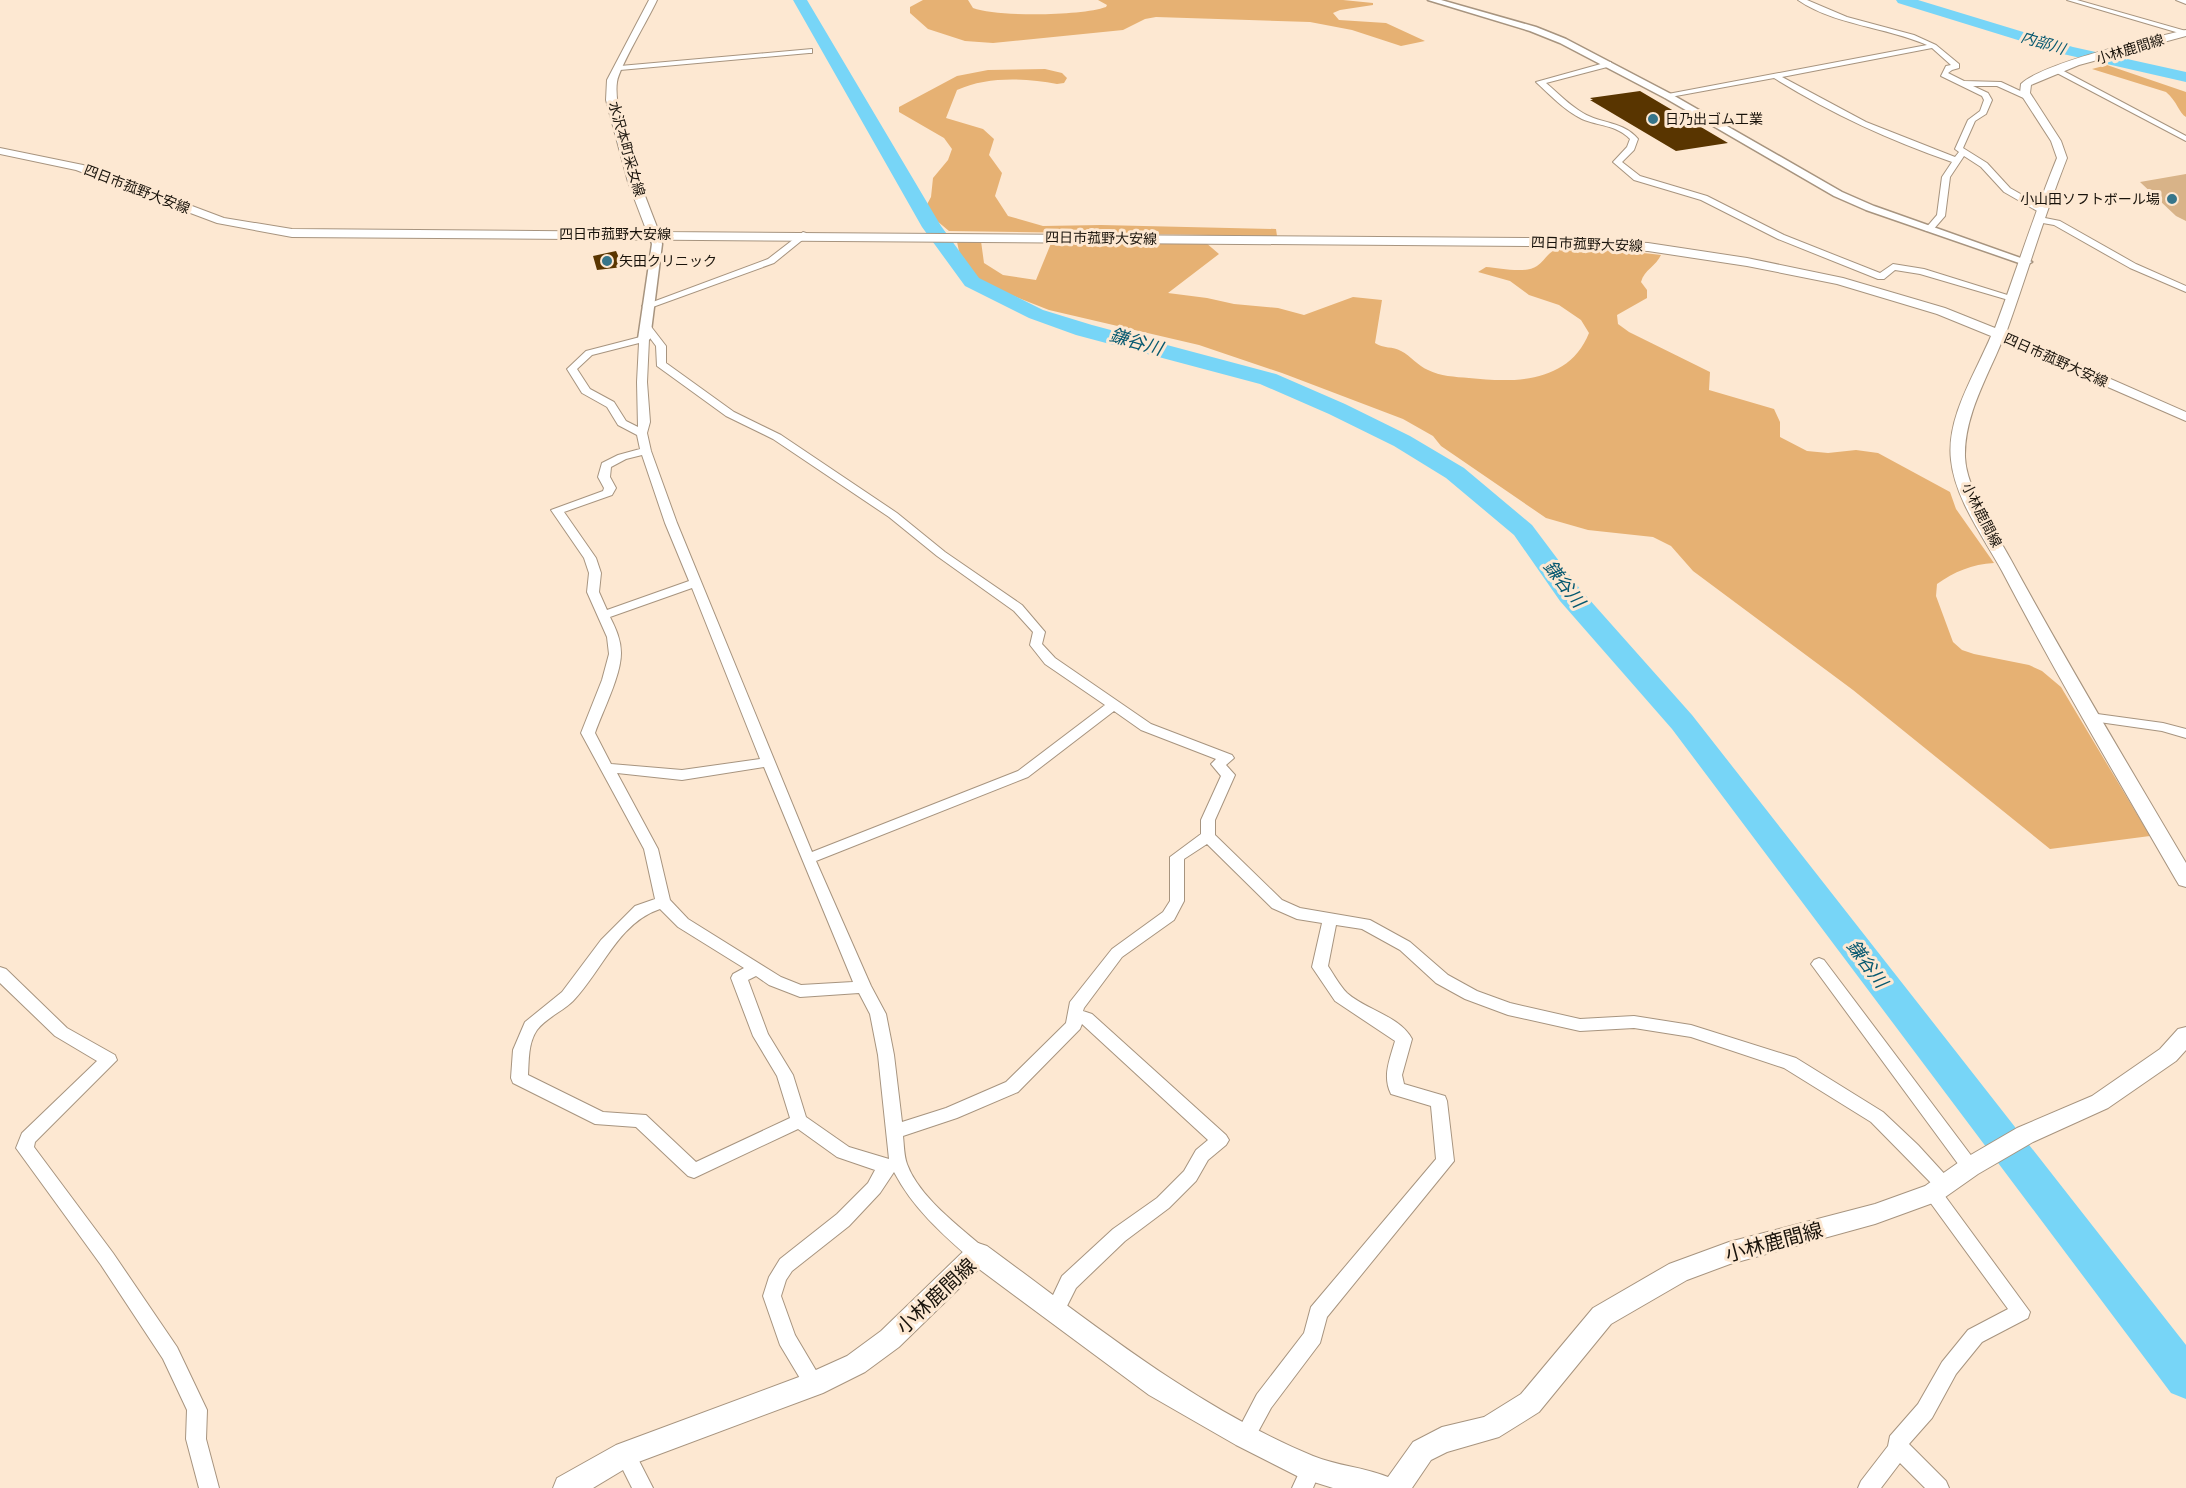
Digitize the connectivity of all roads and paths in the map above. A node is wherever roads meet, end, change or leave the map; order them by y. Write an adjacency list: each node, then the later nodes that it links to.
1 (653, 0): 11 (main road, 水沢本町采女線)
2 (1432, 0): 10 (street)
3 (1801, 0): 8 (street)
4 (2070, 0): 7 (street)
5 (2179, 0): 6 (street)
6 (2186, 2)
7 (2186, 33): 12 (main road, 小林鹿間線)
8 (1934, 46): 13 (street); 14 (street)
9 (809, 51): 11 (street)
10 (1608, 64): 15 (street); 27 (street)
11 (620, 68): 23 (main road, 水沢本町采女線)
12 (2058, 70): 16 (main road, 小林鹿間線); 17 (street)
13 (1774, 75): 15 (street); 20 (street)
14 (1963, 83): 16 (street); 19 (street)
15 (1668, 96): 22 (street)
16 (2028, 98): 21 (main road, 小林鹿間線)
17 (2186, 139)
18 (0, 151): 23 (main road, 四日市菰野大安線)
19 (1963, 151): 20 (street); 21 (street)
20 (1957, 161): 22 (street)
21 (2041, 215): 25 (main road, 小林鹿間線); 26 (street)
22 (1929, 229): 25 (street)
23 (654, 234): 24 (main road, 四日市菰野大安線); 28 (street)
24 (803, 235): 28 (street); 30 (main road, 四日市菰野大安線)
25 (2026, 262): 27 (main road, 小林鹿間線)
26 (2186, 289)
27 (2012, 298): 30 (main road, 小林鹿間線)
28 (647, 306): 29 (street)
29 (646, 326): 31 (street); 37 (street)
30 (1999, 334): 32 (main road, 四日市菰野大安線); 38 (main road, 小林鹿間線)
31 (644, 339): 33 (street); 33 (street)
32 (2186, 417)
33 (642, 434): 34 (street)
34 (646, 451): 35 (street); 36 (street)
35 (696, 583): 36 (street); 40 (street)
36 (602, 616): 41 (street)
37 (1113, 706): 42 (street); 43 (street)
38 (2090, 717): 39 (street); 44 (main road, 小林鹿間線)
39 (2186, 734)
40 (770, 762): 41 (street); 43 (street)
41 (609, 768): 45 (street)
42 (1208, 836): 46 (street); 51 (street)
43 (808, 859): 50 (street)
44 (2186, 880)
45 (663, 902): 48 (street); 53 (street)
46 (1330, 920): 57 (street); 61 (street)
47 (1819, 964): 55 (street)
48 (756, 969): 50 (street); 53 (street)
49 (0, 973): 65 (street)
50 (863, 987): 54 (street)
51 (1075, 1016): 54 (street); 59 (street)
52 (2186, 1035): 55 (main road, 小林鹿間線)
53 (799, 1120): 56 (street)
54 (894, 1132): 56 (street)
55 (1973, 1165): 57 (main road, 小林鹿間線)
56 (892, 1166): 58 (street); 60 (street)
57 (1938, 1189): 62 (street); 69 (main road, 小林鹿間線)
58 (978, 1254): 59 (main road, 小林鹿間線); 60 (main road, 小林鹿間線)
59 (1055, 1310): 61 (main road, 小林鹿間線)
60 (814, 1384): 63 (main road, 小林鹿間線)
61 (1245, 1436): 64 (main road, 小林鹿間線)
62 (1899, 1449): 70 (street); 71 (street)
63 (625, 1454): 66 (main road, 小林鹿間線); 67 (street)
64 (1306, 1478): 68 (main road, 小林鹿間線)
65 (208, 1488)
66 (567, 1488)
67 (643, 1488)
68 (1383, 1488)
69 (1396, 1488)
70 (1868, 1488)
71 (1939, 1488)

